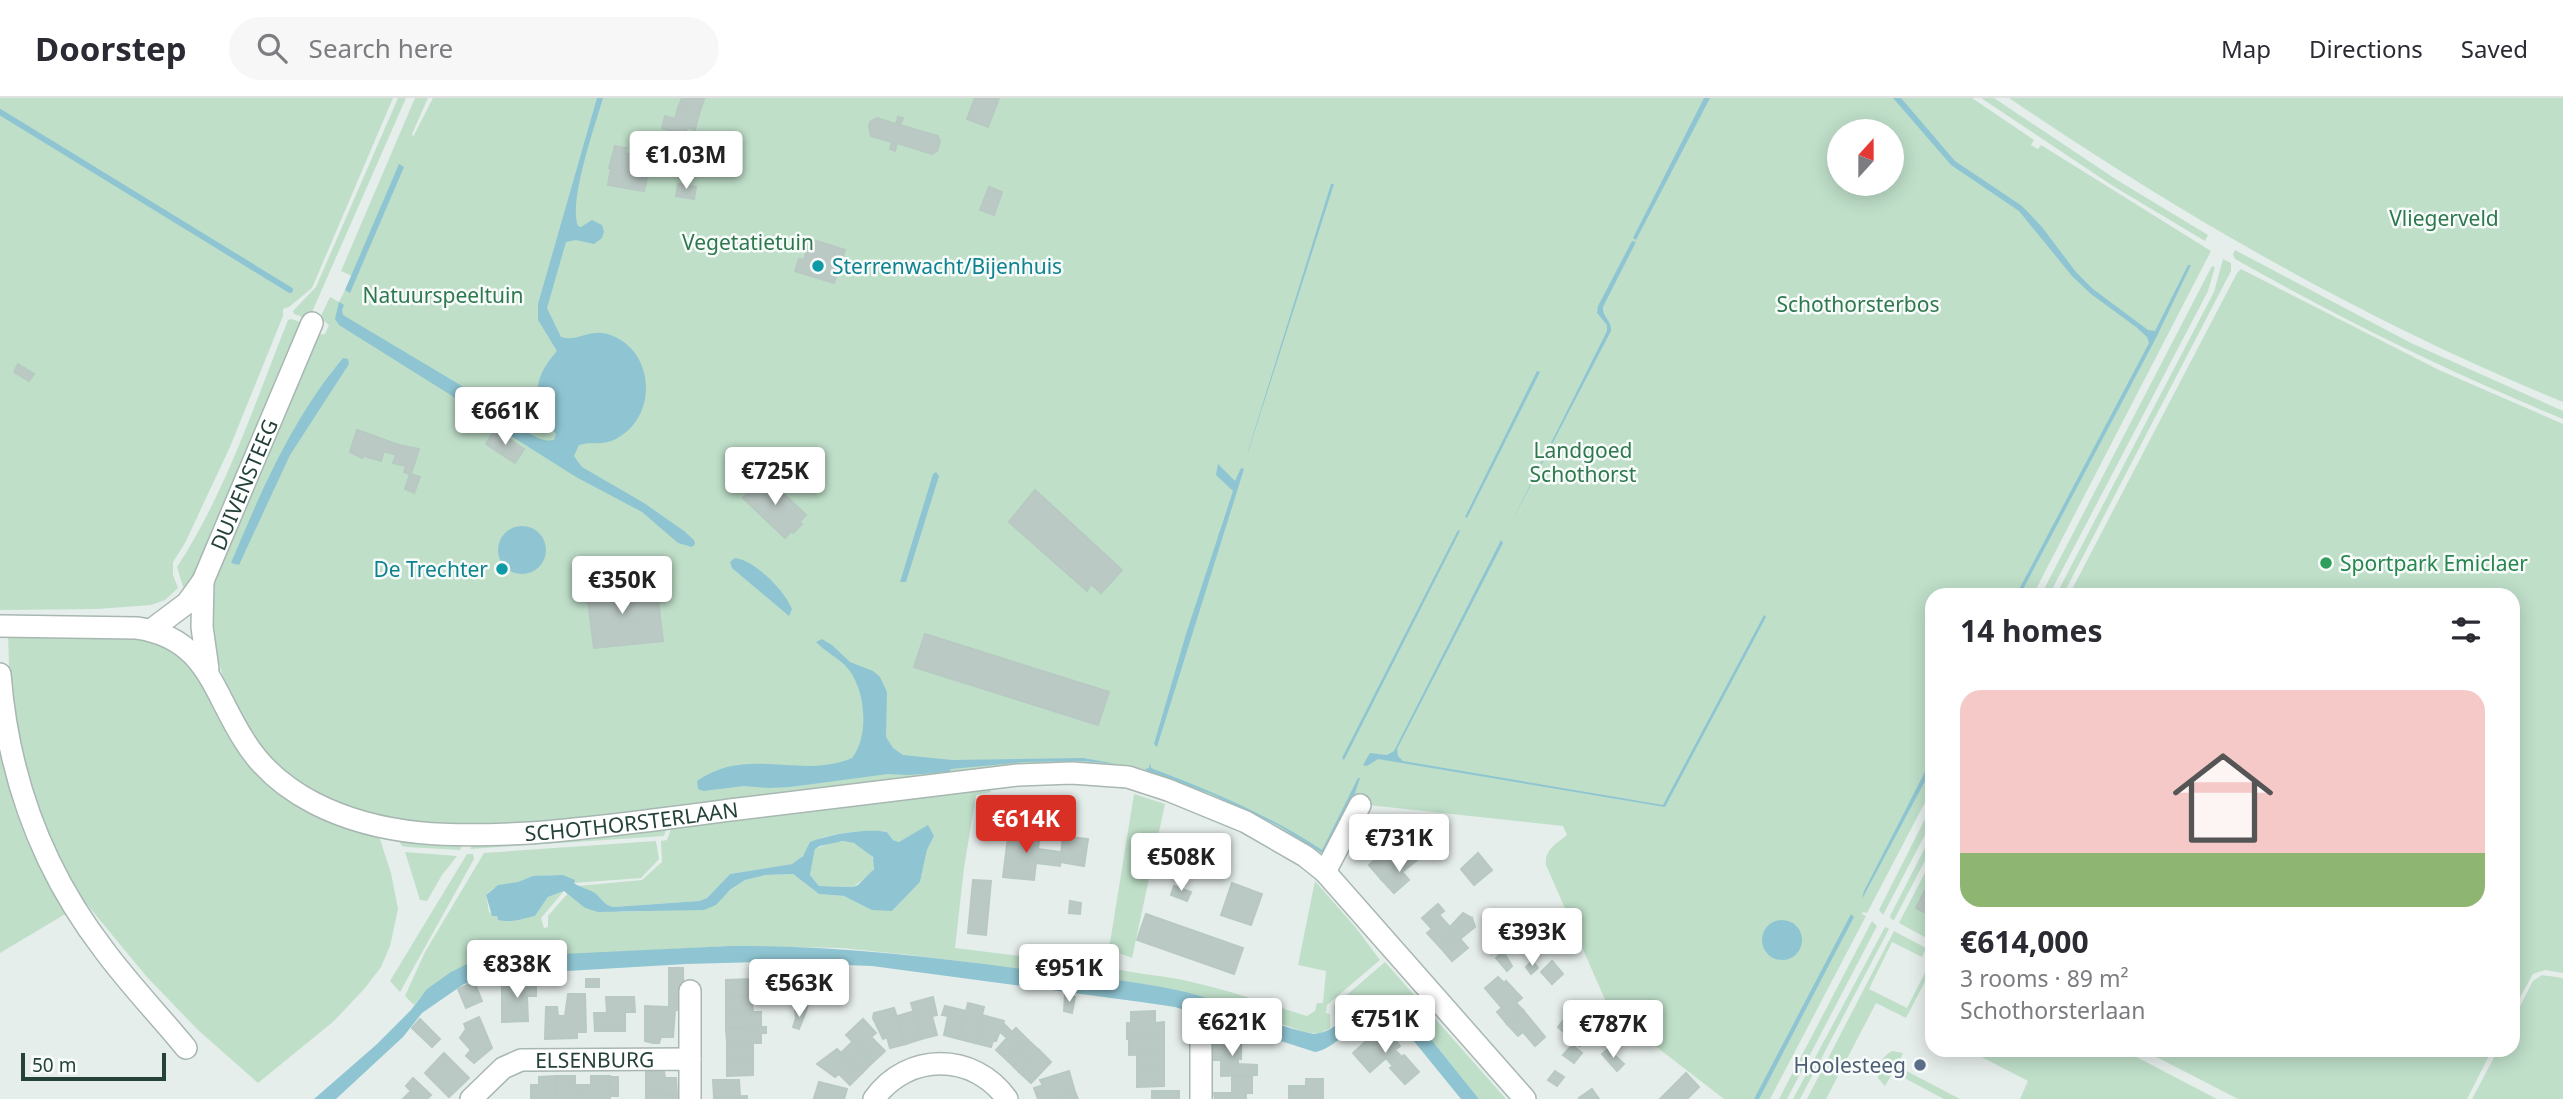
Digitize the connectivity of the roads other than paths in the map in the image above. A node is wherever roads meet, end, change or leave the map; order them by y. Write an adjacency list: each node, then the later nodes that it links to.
1 (312, 323): 2 (street, DUIVENSTEEG)
2 (203, 581): 4 (street, DUIVENSTEEG); 5 (street)
3 (0, 626): 4 (street, SCHOTHORSTERLAAN)
4 (151, 630): 5 (street, SCHOTHORSTERLAAN)
5 (209, 672): 8 (street, SCHOTHORSTERLAAN)
6 (0, 674): 11 (street)
7 (1360, 805): 8 (street)
8 (1325, 872): 18 (street, SCHOTHORSTERLAAN)
9 (690, 991): 12 (street)
10 (1201, 1040): 17 (street)
11 (186, 1048)
12 (690, 1059): 13 (street, ELSENBURG); 14 (street)
13 (471, 1099)
14 (690, 1099)
15 (874, 1099): 16 (street)
16 (1007, 1099)
17 (1201, 1099)
18 (1525, 1099)

